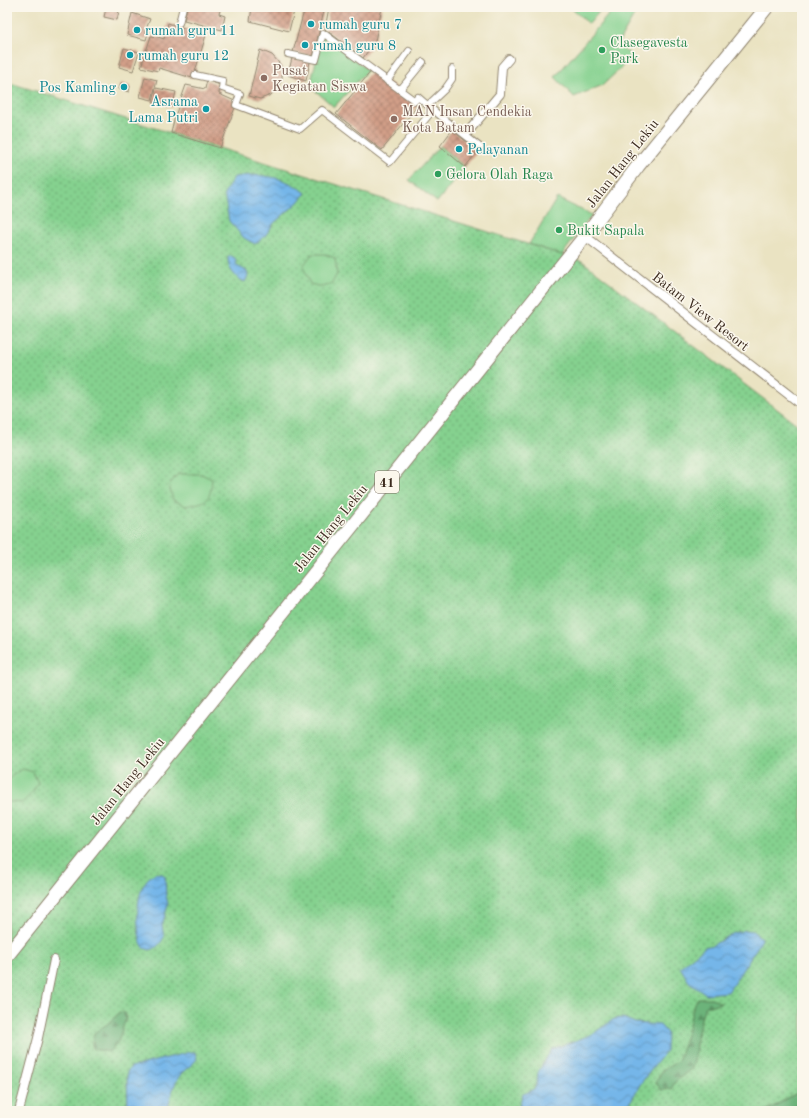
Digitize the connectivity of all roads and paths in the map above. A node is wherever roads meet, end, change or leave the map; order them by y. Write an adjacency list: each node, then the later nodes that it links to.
1 (183, 7): 3 (street)
2 (767, 7): 15 (highway, Jalan Hang Lekiu / 41)
3 (179, 23)
4 (409, 51): 10 (street)
5 (288, 54): 10 (street)
6 (509, 59): 13 (street)
7 (423, 62): 11 (street)
8 (452, 69): 12 (street)
9 (195, 75): 12 (street)
10 (387, 80): 11 (street)
11 (400, 90): 12 (street)
12 (431, 108): 14 (street)
13 (467, 133)
14 (480, 147)
15 (585, 236): 16 (street, Batam View Resort); 17 (highway, Jalan Hang Lekiu / 41)
16 (802, 406)
17 (7, 956)
18 (54, 960): 19 (street)
19 (18, 1111)

